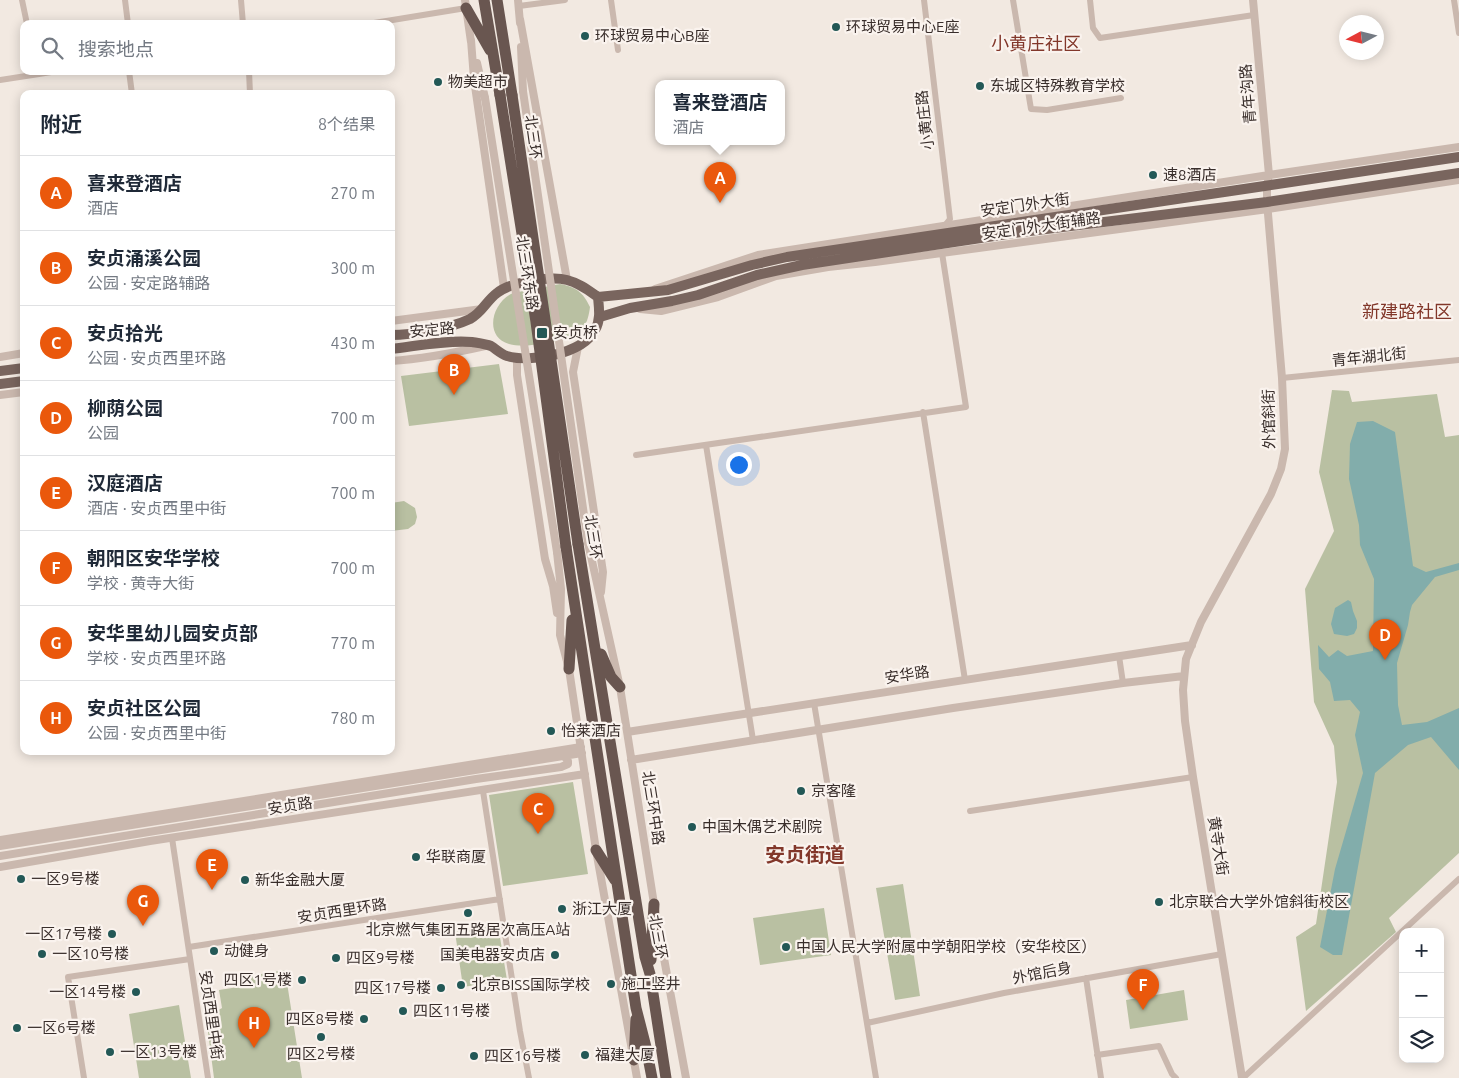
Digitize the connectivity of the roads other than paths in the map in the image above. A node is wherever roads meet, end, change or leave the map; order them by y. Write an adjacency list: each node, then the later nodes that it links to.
1 (22, 0): 17 (street)
2 (125, 0): 18 (street)
3 (240, 0): 19 (street)
4 (484, 0): 24 (highway, 北三环)
5 (497, 0): 31 (highway, 北三环)
6 (565, 0): 13 (street)
7 (610, 0): 23 (street)
8 (924, 0): 42 (street, 小黄庄路)
9 (1013, 0): 32 (street)
10 (1090, 0): 15 (street)
11 (1253, 0): 15 (street, 青年沟路)
12 (1454, 0): 21 (street)
13 (518, 3): 16 (street)
14 (465, 4): 20 (street); 22 (street, 北三环东路); 24 (highway)
15 (1254, 15): 37 (street, 青年沟路)
16 (520, 19): 31 (street); 43 (street)
17 (26, 20)
18 (128, 20)
19 (242, 20)
20 (387, 20)
21 (1459, 33)
22 (471, 40): 44 (street); 69 (street, 北三环东路, bridge)
23 (618, 50)
24 (495, 58): 31 (highway, 北三环)
25 (27, 75): 28 (street)
26 (130, 75): 29 (street)
27 (248, 75): 30 (street)
28 (0, 80)
29 (131, 90)
30 (250, 90)
31 (512, 94): 68 (highway, 北三环, bridge); 69 (highway, 北三环, bridge)
32 (1121, 98)
33 (1459, 147): 35 (street, 安定门外大街辅路)
34 (1459, 157): 38 (main road, 安定门外大街)
35 (1315, 168): 37 (street, 安定门外大街辅路); 38 (street)
36 (1459, 173): 41 (main road, 安定门外大街)
37 (1269, 175): 40 (street, 青年沟路); 42 (street, 安定门外大街辅路)
38 (1329, 177): 40 (main road, 安定门外大街)
39 (1459, 180): 41 (street)
40 (1266, 186): 41 (street, 外馆斜街); 42 (main road, 安定门外大街)
41 (1268, 206): 42 (main road, 安定门外大街); 60 (street, 外馆斜街)
42 (942, 239): 45 (main road, 安定门外大街); 47 (main road, 安定门外大街); 65 (street, 小黄庄路)
43 (566, 280): 44 (main road); 45 (main road)
44 (504, 288): 46 (main road, 安定路)
45 (598, 296): 47 (main road)
46 (484, 309): 48 (street); 49 (main road, 安定路)
47 (600, 317): 51 (main road)
48 (395, 320)
49 (395, 334)
50 (489, 345): 52 (main road, 安定路); 55 (main road, 安定路); 57 (street)
51 (578, 347): 55 (main road); 70 (street)
52 (395, 349)
53 (20, 354): 54 (street)
54 (0, 356)
55 (516, 358): 72 (street)
56 (1459, 360): 60 (street, 青年湖北街)
57 (395, 361)
58 (20, 369): 59 (main road)
59 (0, 372)
60 (1282, 378): 74 (street, 外馆斜街)
61 (20, 382): 62 (main road)
62 (0, 384)
63 (20, 392): 64 (street)
64 (0, 395)
65 (923, 412): 66 (street); 78 (street)
66 (706, 445): 67 (street); 82 (street)
67 (636, 455)
68 (583, 543): 70 (street, 北三环中路); 73 (highway, 北三环)
69 (562, 549): 71 (highway, 北三环); 72 (street)
70 (601, 602): 80 (street, 北三环中路)
71 (575, 611): 76 (highway); 113 (highway, 北三环)
72 (560, 634): 76 (street)
73 (594, 637): 80 (highway); 119 (highway, 北三环)
74 (1192, 645): 75 (street, 安华路); 77 (street, 外馆斜街)
75 (1119, 656): 78 (street, 安华路); 79 (street)
76 (569, 669): 86 (street)
77 (1184, 676): 79 (street); 92 (street, 黄寺大街)
78 (965, 680): 81 (street, 安华路)
79 (1123, 683): 83 (street)
80 (620, 687): 84 (street, 北三环中路)
81 (814, 703): 82 (street, 安华路); 83 (street)
82 (749, 713): 84 (street, 安华路); 85 (street)
83 (818, 730): 85 (street); 122 (street)
84 (627, 732): 88 (street, 北三环中路)
85 (753, 740): 88 (street)
86 (582, 750): 87 (street, 安贞路); 90 (street, 安贞路); 91 (street)
87 (564, 756): 89 (street); 93 (street, 安贞路)
88 (631, 760): 115 (street, 北三环中路)
89 (557, 768): 94 (street); 95 (street, 安贞路)
90 (413, 774): 93 (street); 98 (street, 安贞路)
91 (585, 774): 94 (street, 安贞路); 109 (street)
92 (1193, 777): 100 (street); 117 (street, 黄寺大街)
93 (407, 782): 99 (street, 安贞路)
94 (534, 783): 96 (street, 安贞路)
95 (417, 789): 97 (street); 101 (street, 安贞路)
96 (483, 791): 97 (street, 安贞路); 114 (street)
97 (436, 798): 103 (street, 安贞路)
98 (224, 804): 99 (street); 102 (street, 安贞路)
99 (232, 810): 102 (street, 安贞路)
100 (970, 811)
101 (259, 814): 103 (street); 104 (street, 安贞路)
102 (147, 820): 104 (street); 106 (street, 安贞路); 108 (street, 安贞路)
103 (252, 826): 105 (street, 安贞路)
104 (148, 832): 107 (street); 110 (street, 安贞路)
105 (172, 838): 107 (street, 安贞路); 116 (street, 安贞西里中街)
106 (0, 840)
107 (150, 841): 111 (street, 安贞路)
108 (0, 846)
109 (596, 850): 113 (highway); 124 (street)
110 (0, 856)
111 (0, 867)
112 (1459, 879): 135 (street, 黄寺大街)
113 (619, 886): 121 (highway, 北三环)
114 (500, 899): 116 (street, 安贞西里环路); 127 (street)
115 (654, 904): 119 (highway); 131 (street, 北三环中路)
116 (189, 947): 118 (street, 安贞西里中街)
117 (1222, 954): 120 (street, 外馆后身); 135 (street, 黄寺大街)
118 (190, 959): 125 (street); 126 (street, 安贞西里中街)
119 (650, 974): 130 (highway, 北三环)
120 (1086, 978): 122 (street, 外馆后身); 123 (street)
121 (636, 1008): 124 (highway); 129 (highway, 北三环)
122 (868, 1023): 132 (street)
123 (1097, 1055): 133 (street); 134 (street)
124 (634, 1060): 128 (street)
125 (84, 1078)
126 (208, 1078)
127 (529, 1078)
128 (636, 1078)
129 (652, 1078)
130 (666, 1078)
131 (686, 1078)
132 (876, 1078)
133 (1101, 1078)
134 (1176, 1078)
135 (1242, 1078)

